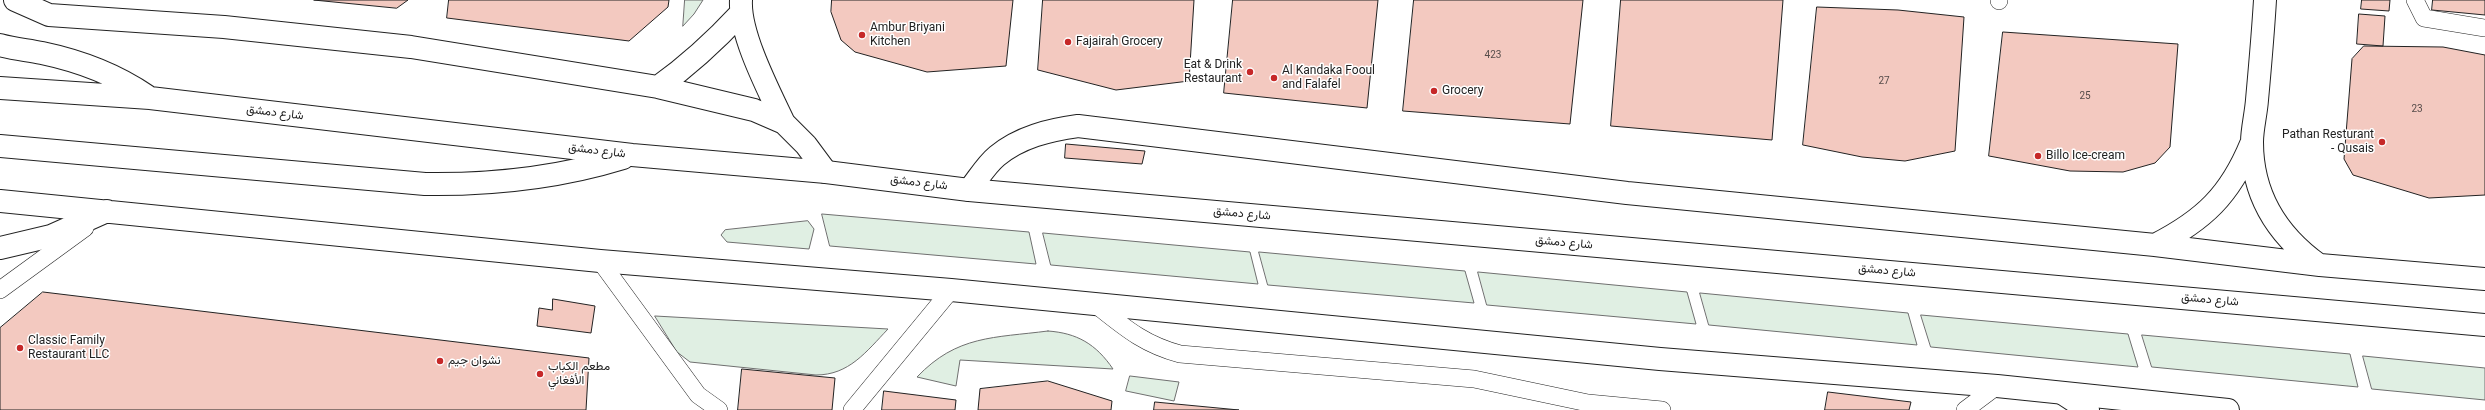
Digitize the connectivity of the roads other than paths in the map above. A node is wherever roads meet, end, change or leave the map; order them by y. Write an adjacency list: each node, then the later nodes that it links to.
1 (15, 0): 7 (main road)
2 (2265, 0): 11 (main road)
3 (2415, 0): 5 (lane)
4 (741, 6): 7 (main road); 10 (main road)
5 (2485, 28)
6 (0, 44): 9 (main road)
7 (658, 87): 10 (main road)
8 (0, 88): 9 (main road, شارع دمشق)
9 (150, 98): 13 (main road, شارع دمشق)
10 (784, 122): 14 (main road)
11 (2252, 141): 18 (main road); 21 (main road)
12 (0, 146): 13 (main road)
13 (632, 155): 14 (main road, شارع دمشق)
14 (826, 172): 15 (main road, شارع دمشق)
15 (969, 190): 18 (main road); 26 (main road, شارع دمشق)
16 (0, 201): 17 (main road)
17 (107, 211): 19 (main road); 20 (main road); 23 (lane)
18 (2155, 245): 21 (main road)
19 (0, 248)
20 (600, 261): 24 (main road); 29 (lane)
21 (2320, 265): 22 (main road)
22 (2485, 279)
23 (0, 290)
24 (951, 290): 25 (main road); 30 (lane)
25 (1095, 304): 27 (main road); 32 (lane)
26 (2485, 325)
27 (1997, 386): 28 (main road); 33 (lane)
28 (2062, 393): 34 (main road); 35 (main road)
29 (697, 402): 31 (lane)
30 (853, 409)
31 (719, 410)
32 (1662, 410)
33 (1965, 410)
34 (2088, 410)
35 (2228, 410)

